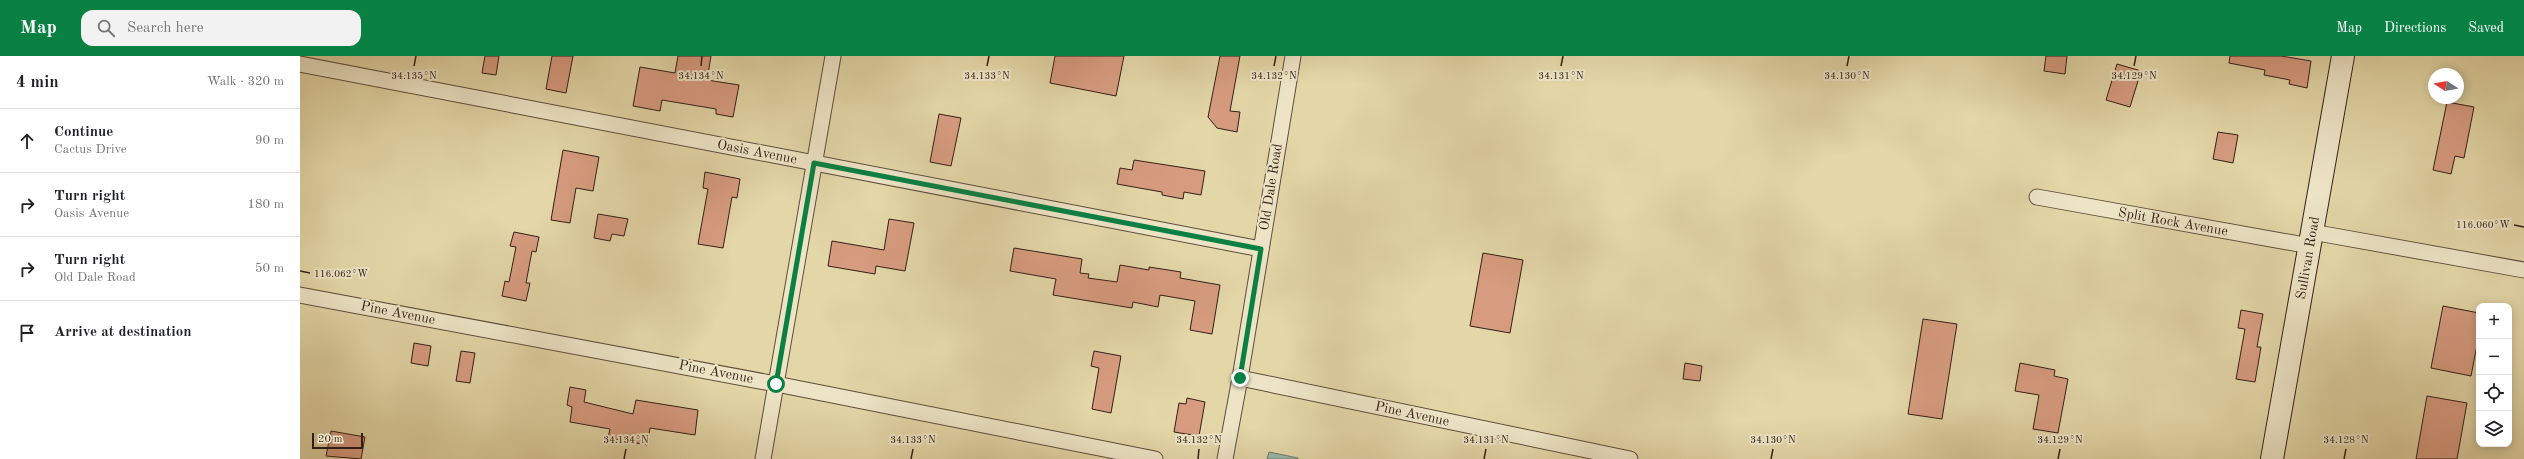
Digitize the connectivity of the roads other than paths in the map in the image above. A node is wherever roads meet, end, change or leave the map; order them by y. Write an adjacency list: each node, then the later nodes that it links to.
1 (833, 56): 5 (street)
2 (1293, 56): 8 (street, Old Dale Road)
3 (2343, 56): 7 (street, Sullivan Road)
4 (300, 64): 5 (street, Oasis Avenue)
5 (814, 163): 8 (street, Oasis Avenue); 12 (street)
6 (2037, 197): 7 (street, Split Rock Avenue)
7 (2311, 239): 9 (street, Split Rock Avenue); 17 (street, Sullivan Road)
8 (1261, 249): 11 (street, Old Dale Road)
9 (2524, 270)
10 (300, 295): 12 (street, Pine Avenue)
11 (1240, 378): 15 (street, Old Dale Road); 16 (street, Pine Avenue)
12 (776, 384): 13 (street); 14 (street, Pine Avenue)
13 (763, 459)
14 (1155, 459)
15 (1224, 459)
16 (1630, 459)
17 (2272, 459)

